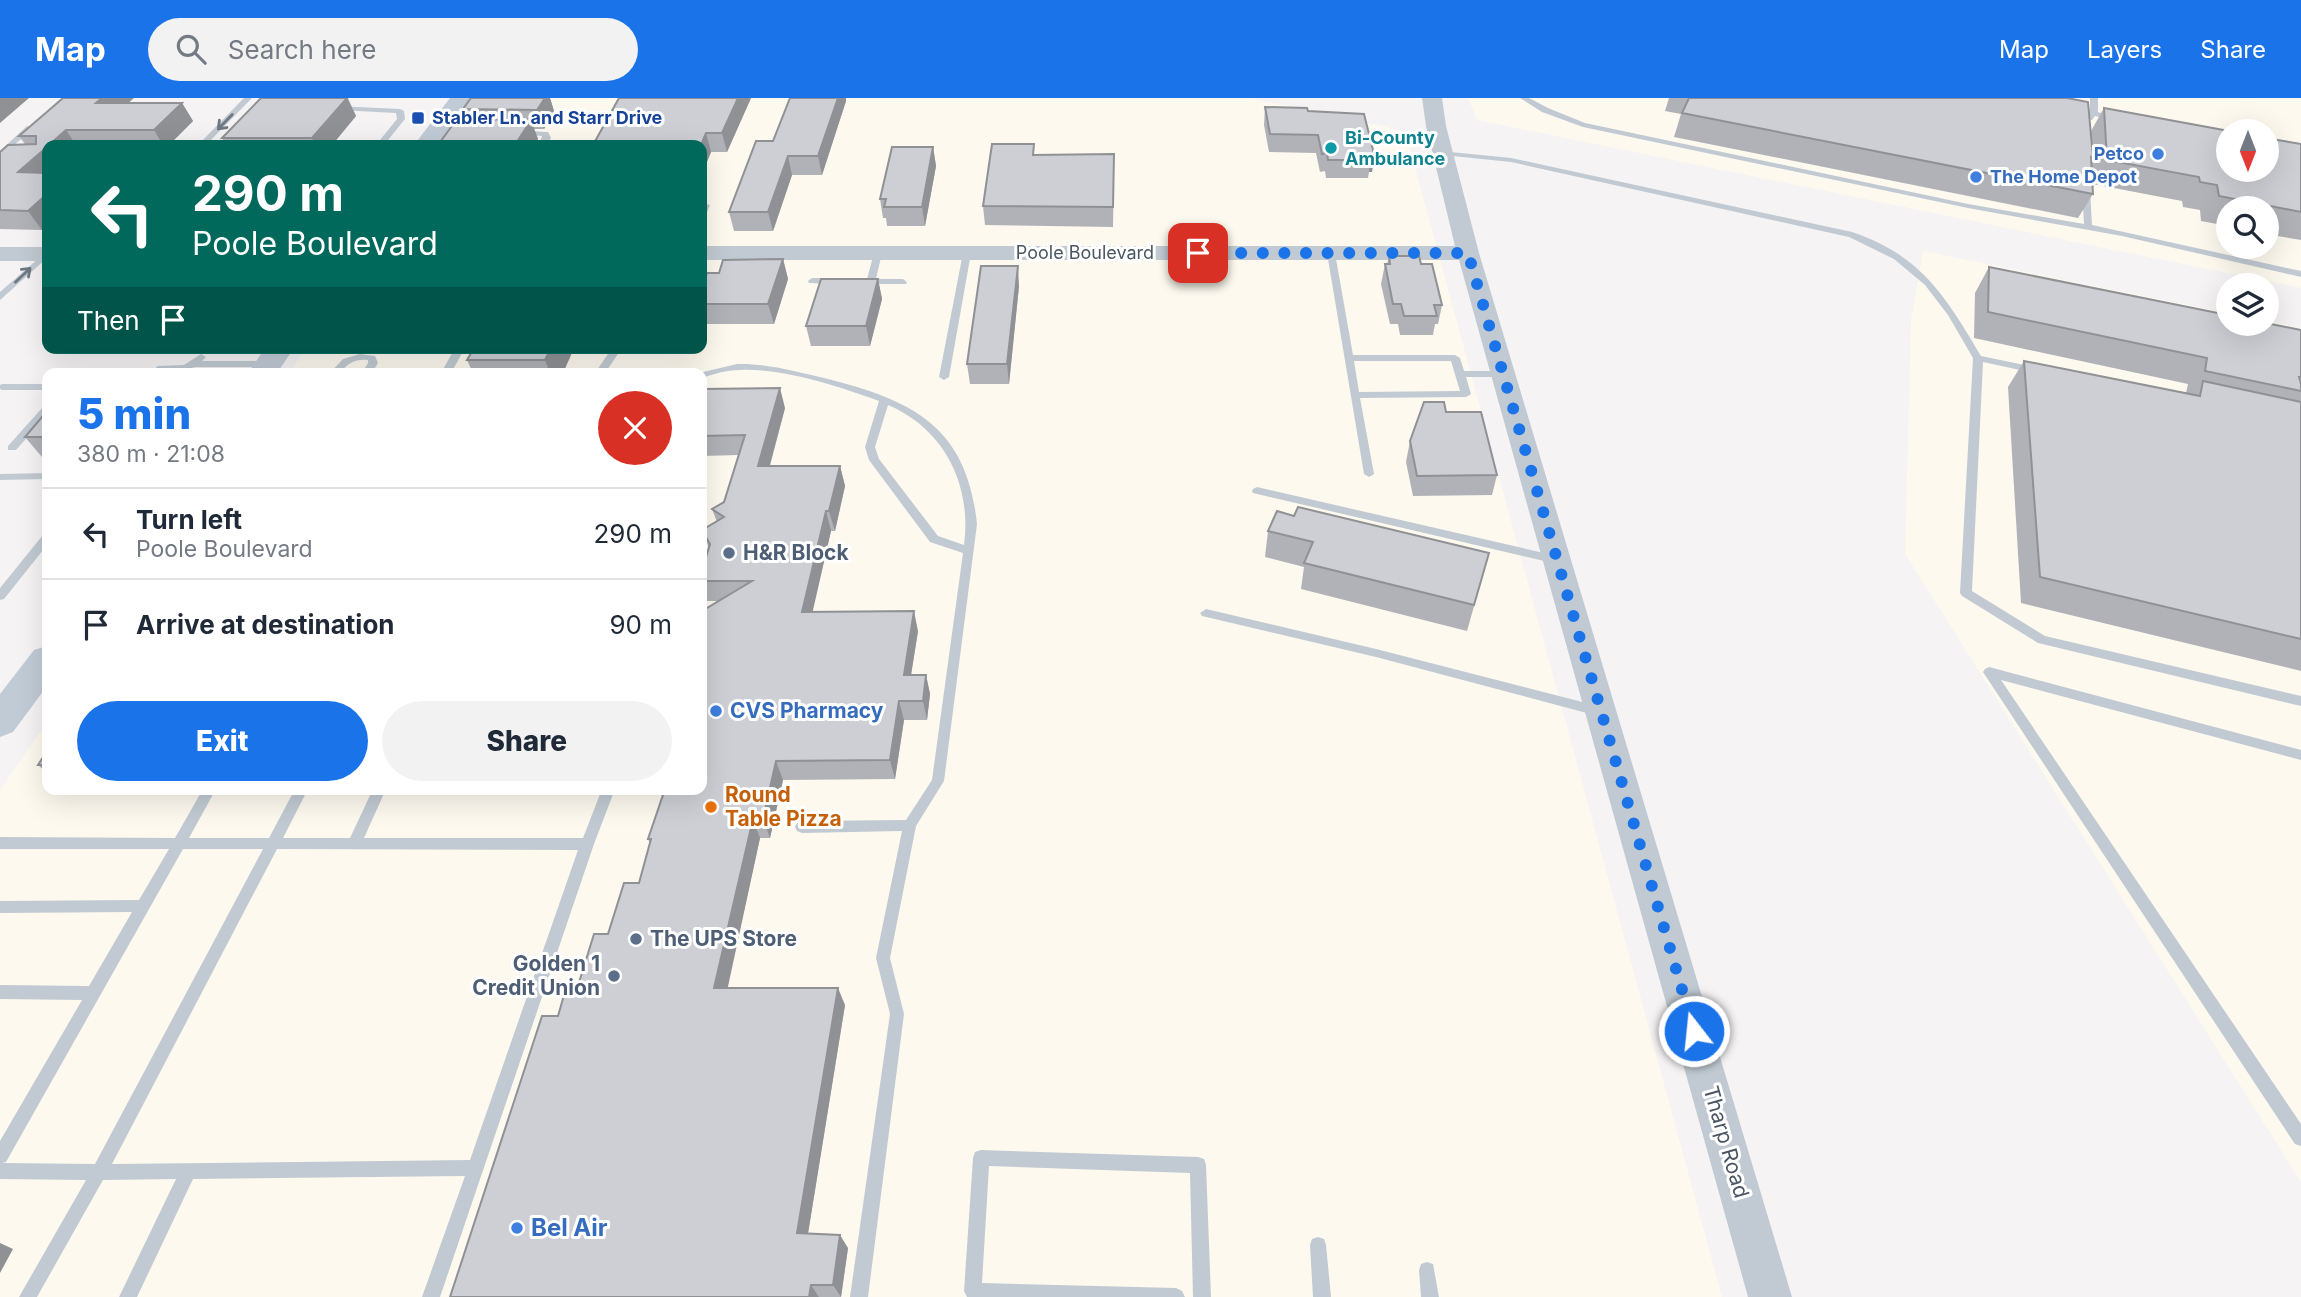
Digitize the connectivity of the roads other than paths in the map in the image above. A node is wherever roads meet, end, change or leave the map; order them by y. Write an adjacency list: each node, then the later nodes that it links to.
1 (248, 98): 14 (lane, one-way to 14)
2 (461, 98): 13 (main road)
3 (1432, 98): 17 (street, Tharp Road)
4 (1524, 98): 21 (lane)
5 (2044, 98): 8 (lane)
6 (2094, 98): 8 (lane)
7 (327, 108): 15 (lane)
8 (2094, 112): 10 (lane); 11 (lane)
9 (37, 122): 18 (lane)
10 (2126, 123)
11 (2083, 125)
12 (514, 132): 16 (lane)
13 (436, 137)
14 (207, 140)
15 (384, 140)
16 (547, 140)
17 (1443, 153): 26 (street, Tharp Road); 37 (lane)
18 (0, 157): 19 (lane)
19 (12, 159)
20 (2085, 177): 21 (lane)
21 (2088, 228): 30 (lane)
22 (707, 253): 23 (street, Poole Boulevard)
23 (878, 253): 24 (street, Poole Boulevard); 32 (lane)
24 (967, 253): 25 (street, Poole Boulevard); 47 (lane)
25 (1331, 253): 26 (street, Poole Boulevard); 36 (lane)
26 (1468, 253): 46 (street, Tharp Road)
27 (0, 254): 28 (street)
28 (42, 254)
29 (42, 259): 34 (lane, one-way to 29)
30 (2301, 274)
31 (812, 281): 32 (lane)
32 (871, 282): 33 (lane)
33 (903, 282)
34 (0, 297)
35 (203, 354): 39 (lane)
36 (1349, 358): 45 (lane); 50 (lane)
37 (1978, 358): 43 (lane); 64 (lane)
38 (270, 362): 39 (lane)
39 (196, 364): 40 (lane)
40 (185, 368)
41 (340, 368): 42 (lane)
42 (370, 368)
43 (2045, 372)
44 (707, 373): 51 (lane)
45 (1460, 374): 46 (lane); 50 (lane)
46 (1503, 374): 60 (street, Tharp Road)
47 (944, 377)
48 (2, 387): 49 (lane)
49 (42, 387)
50 (1355, 395): 54 (lane)
51 (884, 401): 59 (lane); 59 (lane)
52 (42, 415): 53 (lane)
53 (12, 448)
54 (1369, 474)
55 (42, 476): 56 (lane)
56 (0, 477)
57 (1257, 491): 60 (lane)
58 (42, 544): 61 (lane)
59 (968, 551): 72 (lane)
60 (1557, 561): 65 (street, Tharp Road)
61 (0, 596)
62 (1206, 613): 65 (lane)
63 (42, 666): 66 (main road)
64 (2301, 701)
65 (1601, 712): 99 (street, Tharp Road)
66 (0, 722)
67 (2301, 755): 83 (lane)
68 (207, 795): 75 (lane)
69 (299, 795): 76 (lane)
70 (377, 795): 77 (lane)
71 (607, 795): 78 (lane)
72 (910, 825): 73 (lane); 94 (lane)
73 (803, 827)
74 (0, 843): 75 (lane)
75 (179, 843): 76 (lane); 79 (lane)
76 (273, 844): 77 (lane); 88 (lane)
77 (354, 844): 78 (lane)
78 (587, 844): 85 (lane)
79 (143, 906): 80 (lane); 82 (lane)
80 (0, 907)
81 (0, 992): 82 (lane)
82 (93, 993): 84 (lane)
83 (2301, 1138)
84 (0, 1156)
85 (476, 1168): 87 (lane); 93 (lane)
86 (0, 1171): 88 (lane)
87 (188, 1171): 88 (lane); 92 (lane)
88 (99, 1172): 91 (lane)
89 (1318, 1245): 97 (lane)
90 (1427, 1269): 98 (lane)
91 (28, 1297)
92 (128, 1297)
93 (431, 1297)
94 (859, 1297)
95 (1176, 1297): 96 (lane)
96 (1202, 1297)
97 (1322, 1297)
98 (1430, 1297)
99 (1770, 1297)

